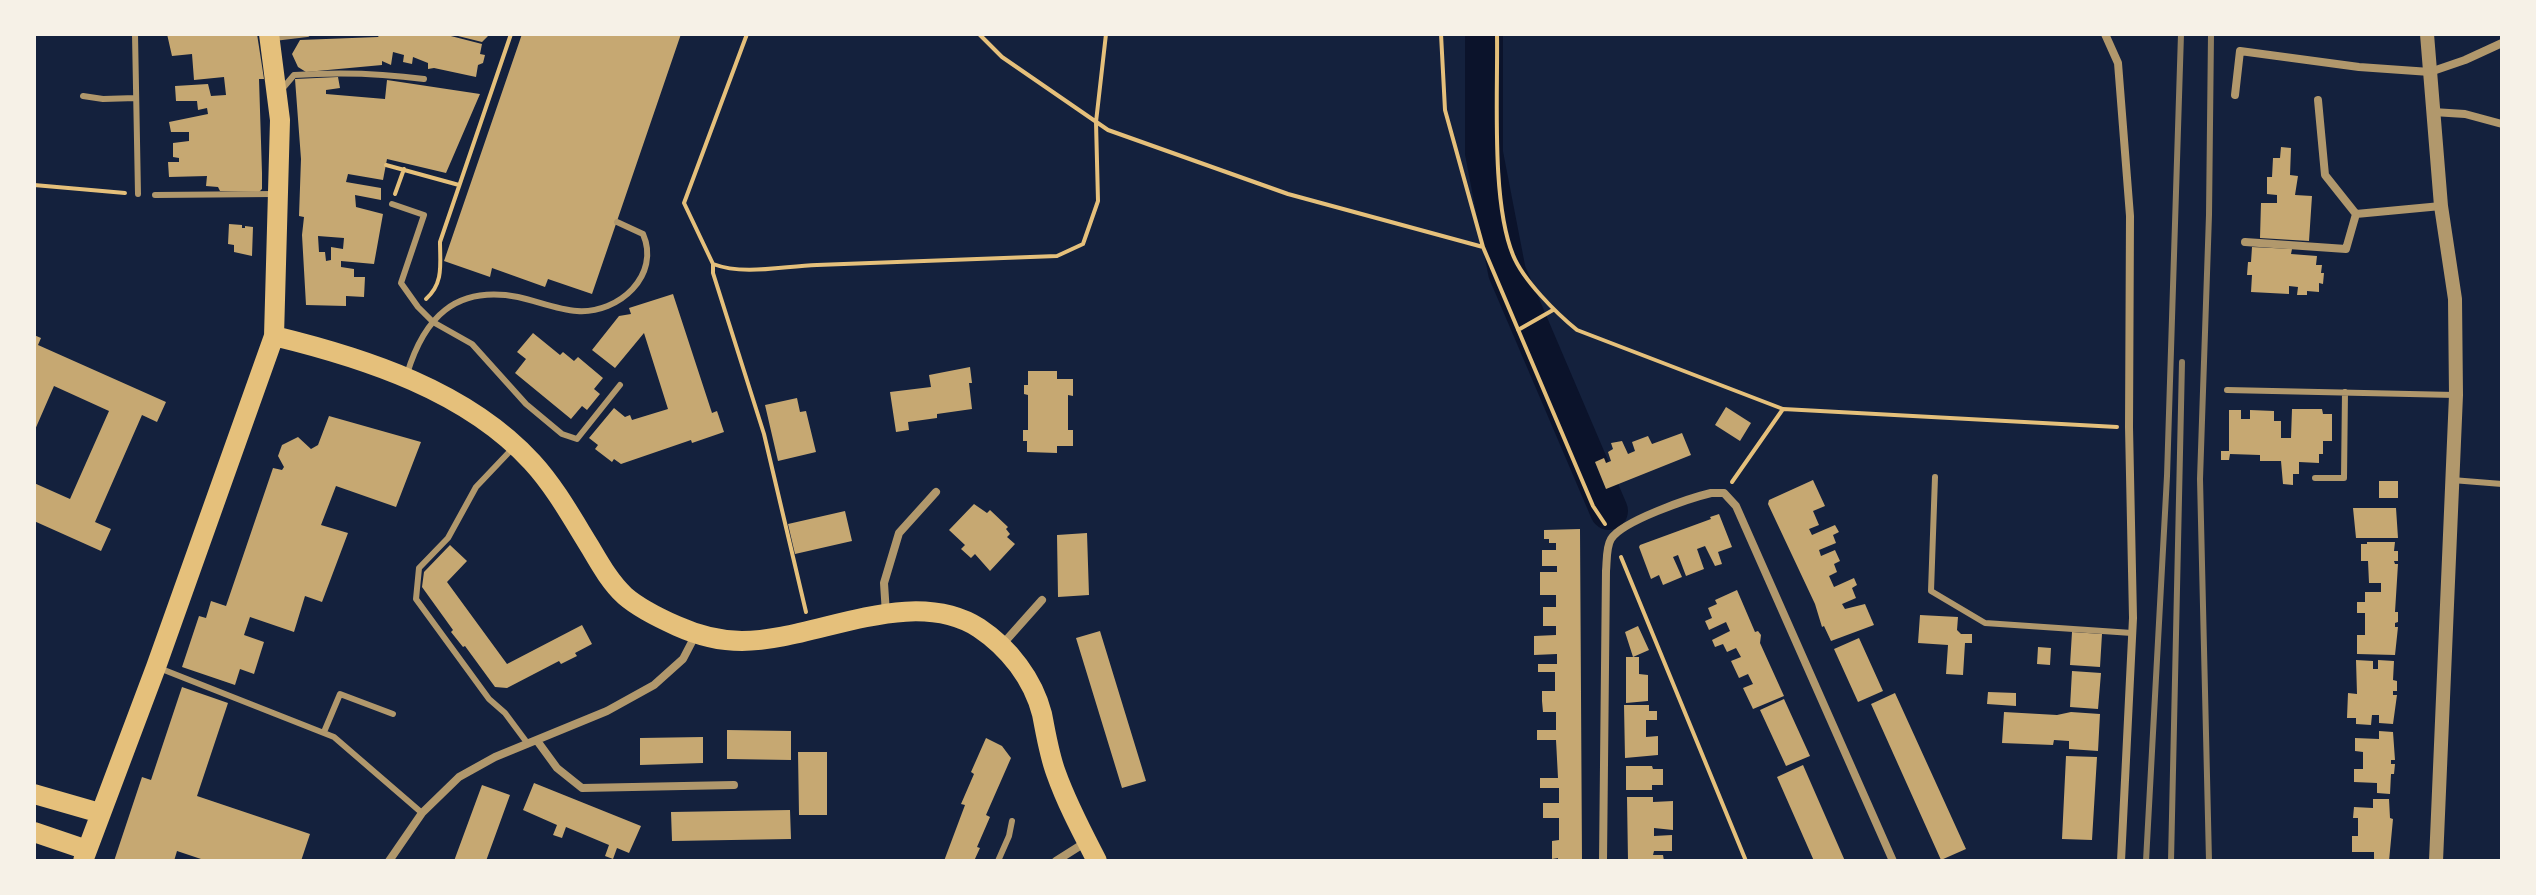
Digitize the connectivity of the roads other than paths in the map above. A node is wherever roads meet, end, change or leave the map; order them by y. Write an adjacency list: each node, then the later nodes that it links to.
1 (135, 34): 12 (lane)
2 (307, 34): 5 (lane)
3 (2105, 34): 39 (street)
4 (2427, 34): 7 (street)
5 (270, 36): 9 (main road)
6 (2502, 43): 7 (street)
7 (2430, 72): 10 (street); 14 (street)
8 (424, 79): 9 (lane)
9 (278, 94): 17 (main road)
10 (2235, 95)
11 (83, 96): 12 (lane)
12 (136, 98): 16 (lane)
13 (2318, 100): 21 (street)
14 (2433, 112): 15 (street); 20 (street)
15 (2502, 124)
16 (138, 194)
17 (277, 194): 18 (lane); 25 (main road)
18 (155, 195)
19 (392, 204): 24 (lane)
20 (2441, 206): 21 (street); 30 (street)
21 (2356, 214): 23 (street)
22 (617, 222): 24 (lane)
23 (2245, 242)
24 (433, 322): 26 (lane); 27 (lane)
25 (274, 336): 26 (main road); 42 (main road)
26 (406, 378): 31 (main road)
27 (620, 385)
28 (2227, 390): 29 (lane)
29 (2345, 392): 30 (lane); 33 (lane)
30 (2456, 395): 34 (street)
31 (516, 445): 40 (main road); 45 (lane)
32 (1935, 477): 39 (lane)
33 (2315, 478)
34 (2452, 480): 35 (lane); 61 (street)
35 (2502, 484)
36 (936, 492): 38 (street)
37 (1042, 600): 41 (street)
38 (886, 614): 40 (main road); 41 (main road)
39 (2132, 633): 60 (street)
40 (696, 634): 45 (street)
41 (1000, 646): 52 (main road)
42 (156, 667): 44 (lane); 48 (main road)
43 (393, 714): 44 (lane)
44 (324, 732): 49 (lane)
45 (533, 743): 46 (street); 49 (street)
46 (734, 785)
47 (34, 794): 48 (main road)
48 (100, 813): 53 (main road)
49 (422, 813): 54 (street)
50 (1012, 821): 55 (lane)
51 (34, 832): 53 (main road)
52 (1087, 841): 56 (street); 57 (main road)
53 (85, 856)
54 (389, 861)
55 (998, 861)
56 (1056, 861)
57 (1097, 861)
58 (1603, 861): 59 (street)
59 (1893, 861)
60 (2121, 861)
61 (2436, 861)

